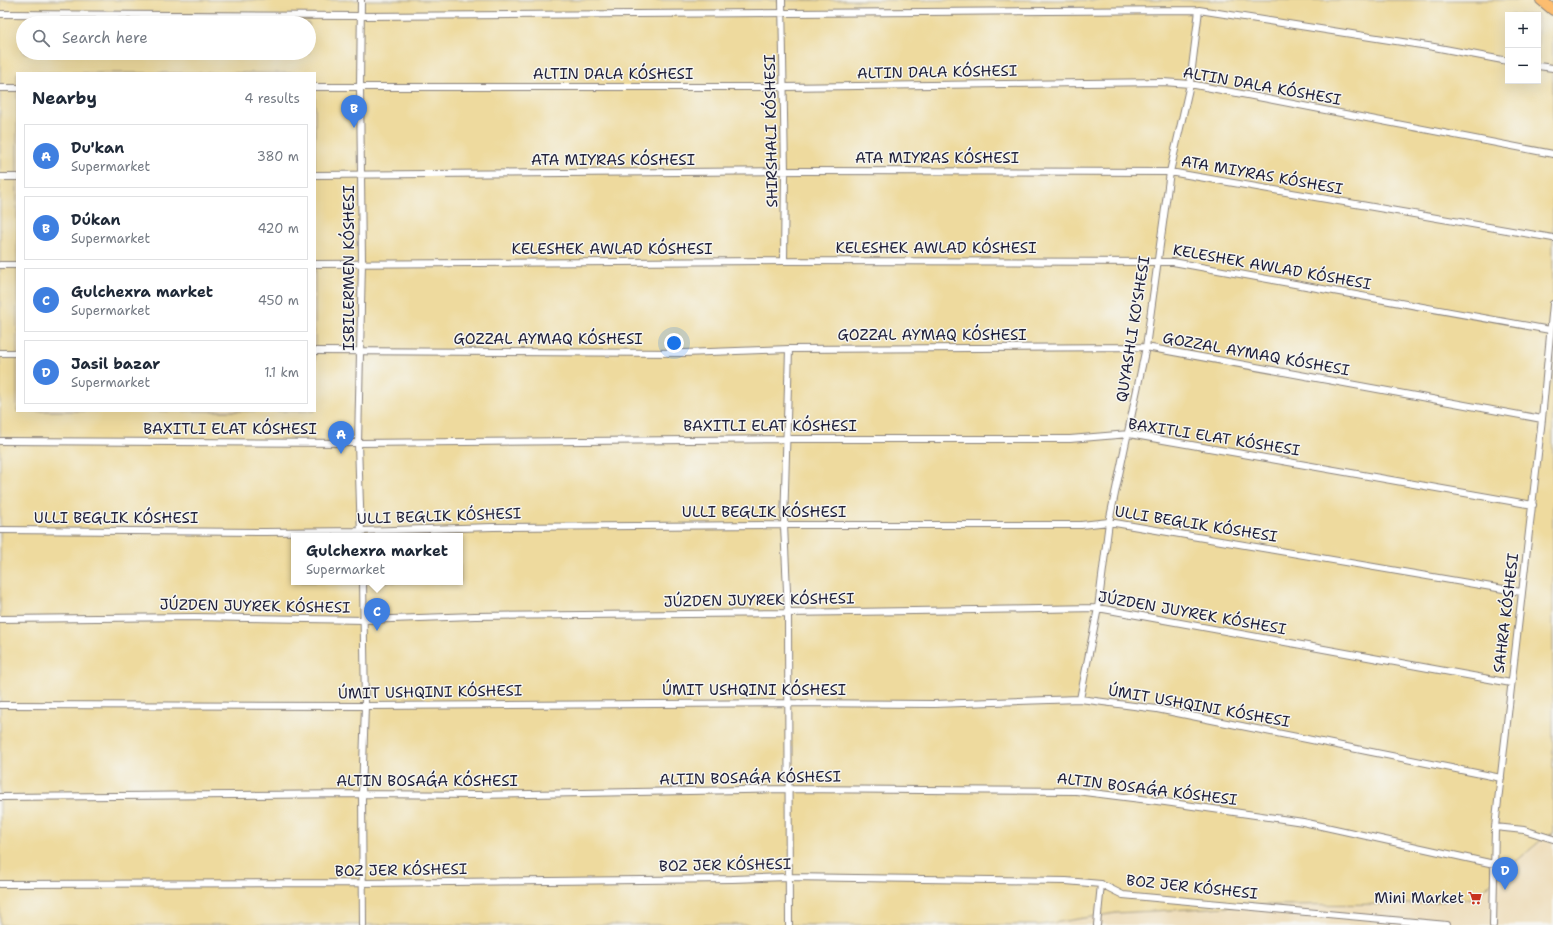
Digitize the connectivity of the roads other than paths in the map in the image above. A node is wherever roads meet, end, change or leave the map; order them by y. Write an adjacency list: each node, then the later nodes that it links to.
1 (361, 0): 8 (street, ISBILERMEN KÓSHESI)
2 (782, 0): 6 (street)
3 (1541, 0): 5 (main road)
4 (1200, 10): 6 (street); 9 (street); 12 (street, QUYASHLI KO'SHESI)
5 (1553, 10)
6 (782, 12): 8 (street); 15 (street)
7 (0, 14): 8 (street)
8 (360, 16): 14 (street, ISBILERMEN KÓSHESI)
9 (1505, 60)
10 (1541, 66): 11 (street)
11 (1553, 68)
12 (1190, 84): 15 (street); 18 (street); 20 (street, QUYASHLI KO'SHESI)
13 (316, 87): 14 (street)
14 (360, 87): 15 (street); 21 (street, ISBILERMEN KÓSHESI)
15 (784, 87): 19 (street)
16 (0, 88): 17 (street)
17 (16, 88)
18 (1553, 154)
19 (785, 172): 20 (street, ATA MIYRAS KÓSHESI); 21 (street, ATA MIYRAS KÓSHESI); 26 (street)
20 (1170, 172): 25 (street, ATA MIYRAS KÓSHESI); 28 (street, QUYASHLI KO'SHESI)
21 (362, 174): 22 (street, ATA MIYRAS KÓSHESI); 27 (street, ISBILERMEN KÓSHESI)
22 (316, 175)
23 (0, 177): 24 (street)
24 (16, 177)
25 (1553, 238)
26 (784, 261): 27 (street, KELESHEK AWLAD KÓSHESI); 28 (street, KELESHEK AWLAD KÓSHESI)
27 (362, 262): 29 (street, KELESHEK AWLAD KÓSHESI); 37 (street, ISBILERMEN KÓSHESI)
28 (1157, 262): 33 (street, KELESHEK AWLAD KÓSHESI); 34 (street, QUYASHLI KO'SHESI)
29 (316, 264)
30 (0, 265): 31 (street)
31 (16, 265)
32 (1553, 304): 33 (street, SAHRA KÓSHESI)
33 (1550, 330): 40 (street, SAHRA KÓSHESI)
34 (1146, 347): 35 (street, GOZZAL AYMAQ KÓSHESI); 40 (street, GOZZAL AYMAQ KÓSHESI); 41 (street, QUYASHLI KO'SHESI)
35 (789, 350): 37 (street, GOZZAL AYMAQ KÓSHESI); 42 (street)
36 (316, 351): 37 (street, GOZZAL AYMAQ KÓSHESI)
37 (361, 351): 44 (street, ISBILERMEN KÓSHESI)
38 (0, 353): 39 (street)
39 (16, 353)
40 (1542, 419): 45 (street, SAHRA KÓSHESI)
41 (1129, 434): 42 (street); 45 (street); 46 (street, QUYASHLI KO'SHESI)
42 (786, 439): 44 (street); 47 (street)
43 (0, 441): 44 (street)
44 (358, 443): 50 (street, ISBILERMEN KÓSHESI)
45 (1533, 505): 53 (street, SAHRA KÓSHESI)
46 (1109, 522): 47 (street); 53 (street); 54 (street, QUYASHLI KO'SHESI)
47 (784, 525): 51 (street); 55 (street)
48 (0, 530): 49 (street)
49 (291, 533)
50 (361, 533)
51 (380, 533)
52 (362, 585): 57 (street)
53 (1521, 592): 58 (street, SAHRA KÓSHESI)
54 (1098, 608): 55 (street, JÚZDEN JUYREK KÓSHESI); 58 (street, JÚZDEN JUYREK KÓSHESI); 59 (street, QUYASHLI KO'SHESI)
55 (788, 614): 57 (street, JÚZDEN JUYREK KÓSHESI); 60 (street)
56 (0, 619): 57 (street, JÚZDEN JUYREK KÓSHESI)
57 (364, 620): 62 (street)
58 (1511, 682): 63 (street, SAHRA KÓSHESI)
59 (1080, 699): 60 (street); 63 (street)
60 (788, 703): 62 (street); 64 (street)
61 (0, 705): 62 (street)
62 (365, 706): 65 (street)
63 (1501, 778): 67 (street, SAHRA KÓSHESI)
64 (789, 789): 65 (street); 69 (street); 70 (street)
65 (362, 794): 66 (street); 71 (street)
66 (0, 797)
67 (1495, 827): 68 (street); 69 (street, SAHRA KÓSHESI)
68 (1553, 839)
69 (1494, 864): 78 (street, SAHRA KÓSHESI)
70 (788, 876): 71 (street, BOZ JER KÓSHESI); 73 (street, BOZ JER KÓSHESI); 75 (street)
71 (362, 883): 72 (street, BOZ JER KÓSHESI); 74 (street)
72 (0, 884)
73 (1101, 884): 76 (street); 77 (street, BOZ JER KÓSHESI)
74 (363, 925)
75 (789, 925)
76 (1097, 925)
77 (1447, 925)
78 (1493, 925)

